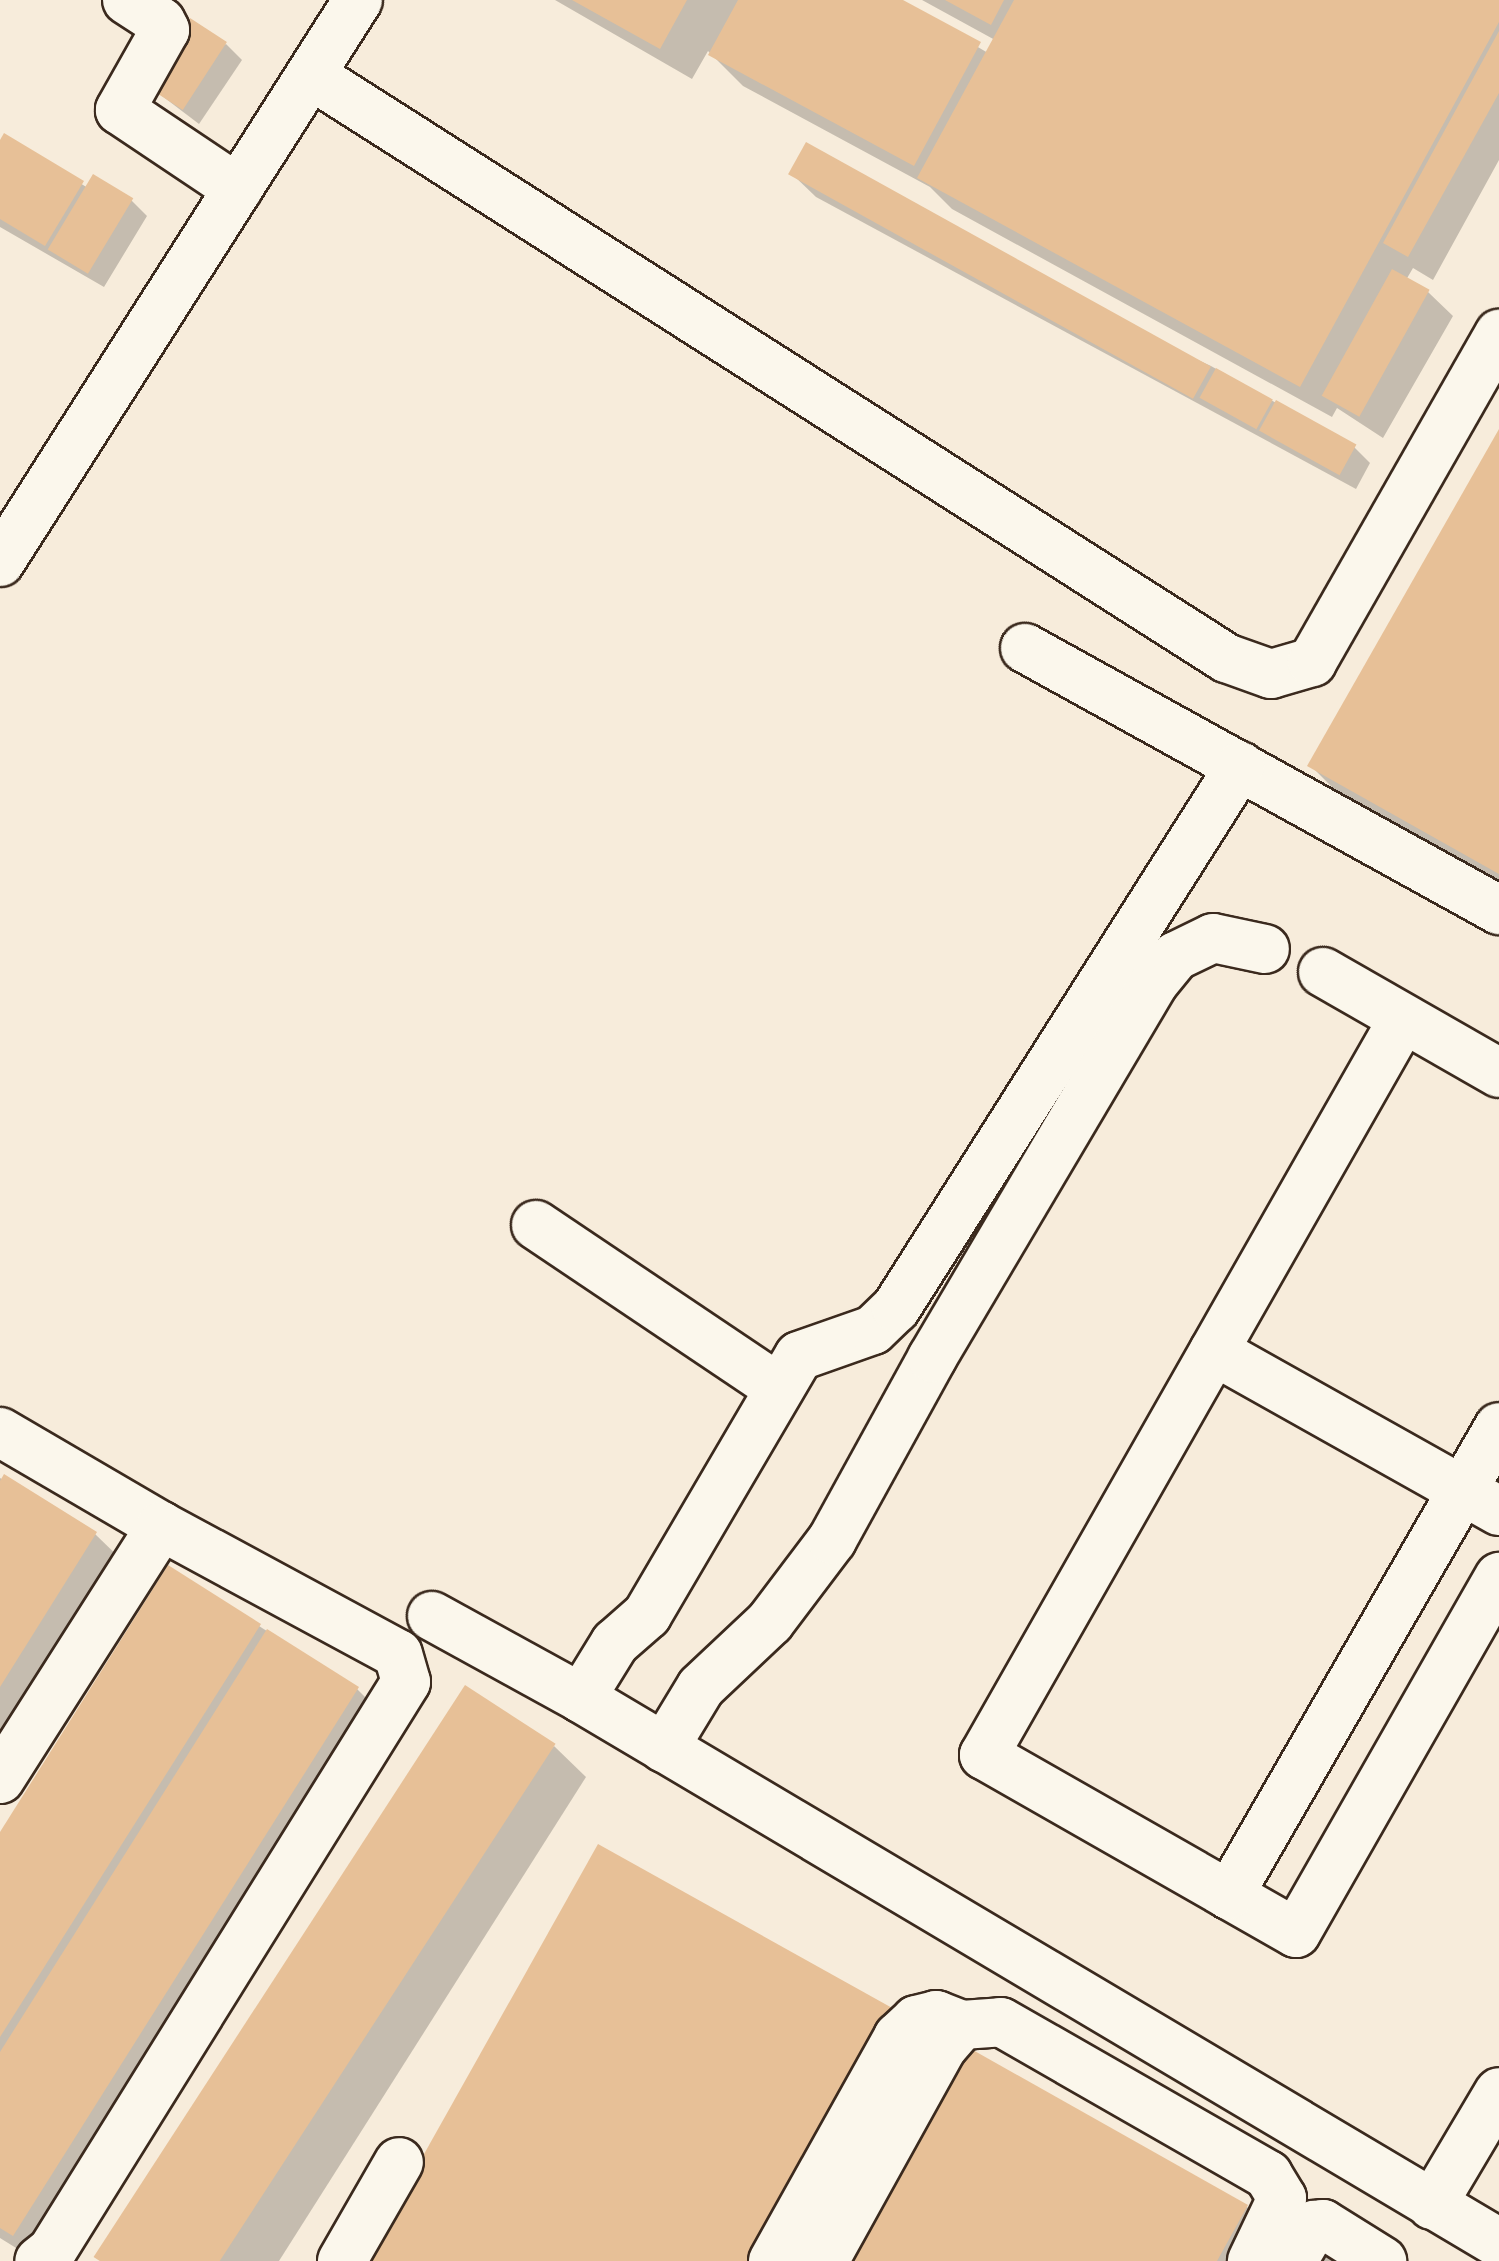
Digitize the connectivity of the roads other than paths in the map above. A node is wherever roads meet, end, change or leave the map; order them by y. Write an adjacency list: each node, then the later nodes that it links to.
1 (126, 0): 4 (street)
2 (358, 0): 3 (street)
3 (311, 75): 4 (street); 5 (street)
4 (238, 189): 6 (street)
5 (1499, 334)
6 (0, 562)
7 (1025, 648): 8 (street)
8 (1240, 766): 9 (street); 16 (street)
9 (1499, 910)
10 (1265, 950): 24 (street)
11 (1323, 972): 12 (street)
12 (1403, 1019): 13 (street); 15 (street)
13 (1499, 1073)
14 (536, 1224): 16 (street)
15 (1214, 1350): 19 (street); 26 (street)
16 (777, 1387): 23 (street)
17 (1499, 1427): 19 (street)
18 (0, 1432): 20 (street)
19 (1481, 1501): 26 (street)
20 (160, 1526): 22 (street); 25 (street)
21 (1499, 1577): 26 (street)
22 (404, 1666): 23 (street); 34 (street)
23 (581, 1698): 24 (street)
24 (664, 1748): 30 (street)
25 (0, 1779)
26 (1229, 1895)
27 (962, 2025): 36 (street); 37 (street); 38 (street)
28 (1499, 2092): 30 (street)
29 (399, 2162): 35 (street)
30 (1432, 2205): 31 (street)
31 (1499, 2243)
32 (0, 2249): 33 (street)
33 (30, 2261)
34 (38, 2261)
35 (342, 2261)
36 (772, 2261)
37 (824, 2261)
38 (1252, 2261)
39 (1293, 2261): 40 (street)
40 (1382, 2261)

